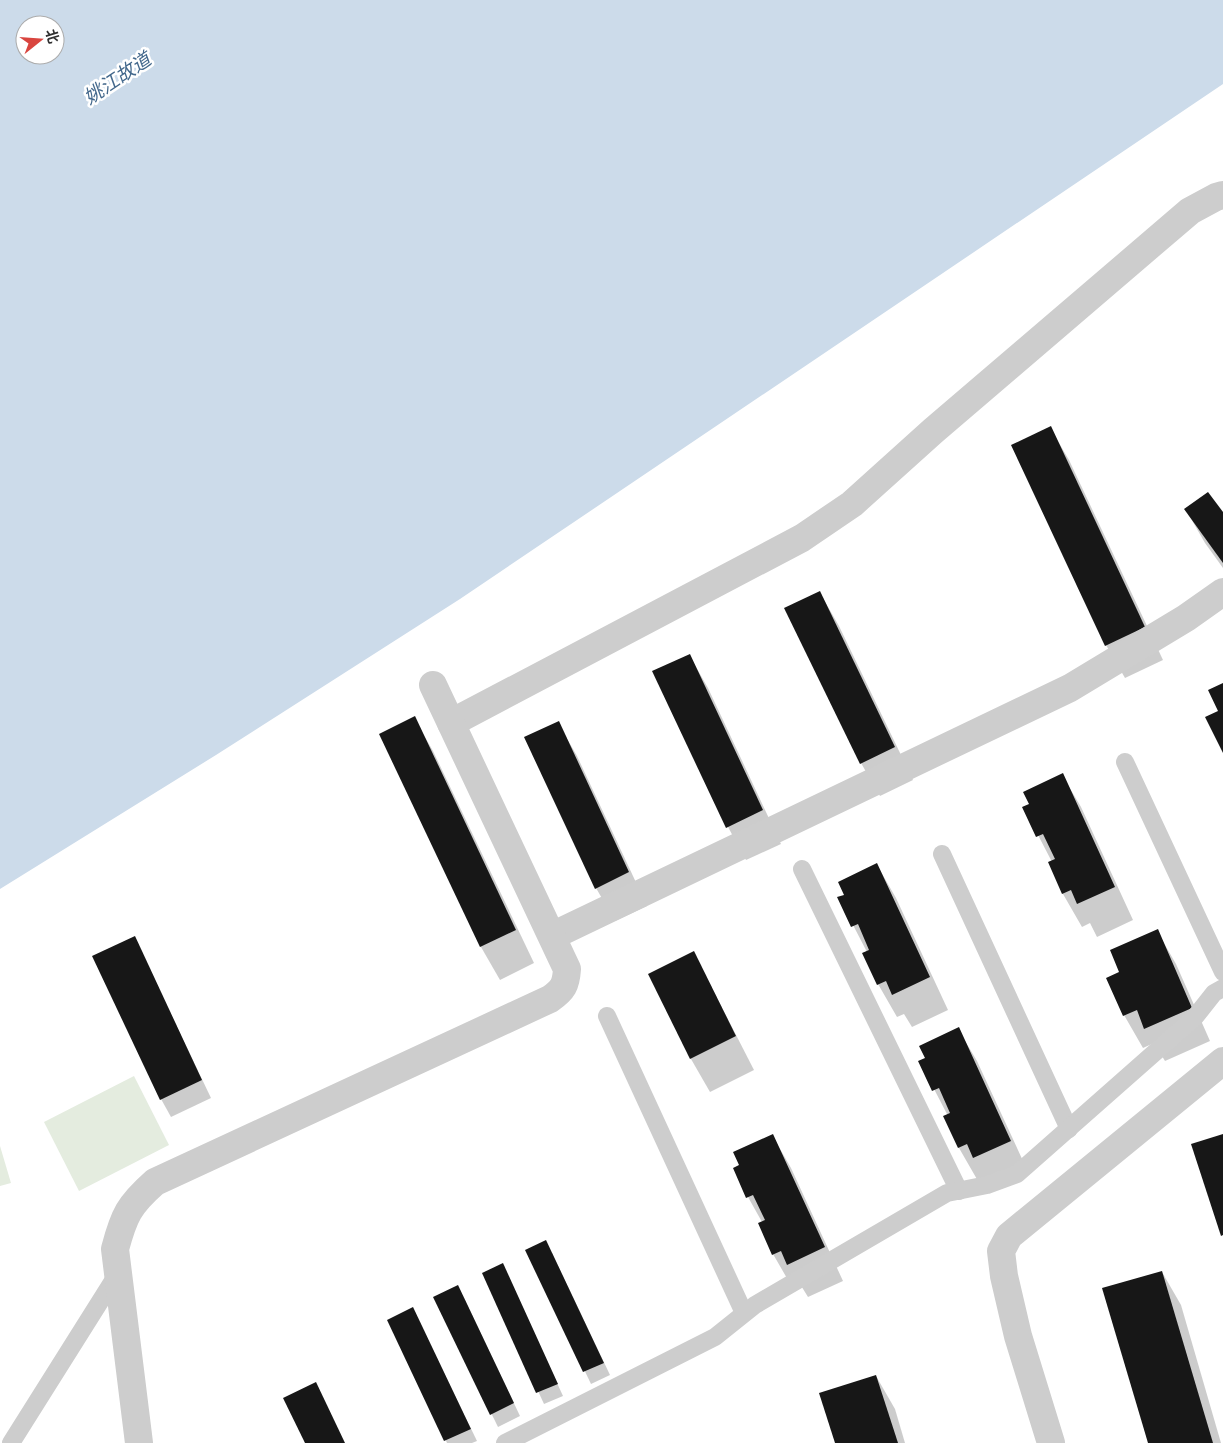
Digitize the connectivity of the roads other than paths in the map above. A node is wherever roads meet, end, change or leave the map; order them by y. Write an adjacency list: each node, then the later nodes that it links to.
1 (1223, 196): 4 (street)
2 (1223, 592): 8 (street)
3 (434, 685): 4 (street)
4 (451, 723): 8 (street)
5 (1125, 762): 9 (lane)
6 (942, 854): 13 (lane)
7 (802, 868): 14 (lane)
8 (552, 936): 15 (street)
9 (1223, 972)
10 (1223, 988): 13 (lane)
11 (607, 1016): 16 (lane)
12 (1223, 1061): 20 (street)
13 (1069, 1129): 14 (lane)
14 (959, 1191): 16 (lane)
15 (118, 1273): 17 (lane); 18 (street)
16 (744, 1313): 19 (lane)
17 (11, 1443)
18 (139, 1443)
19 (505, 1443)
20 (1050, 1443)

